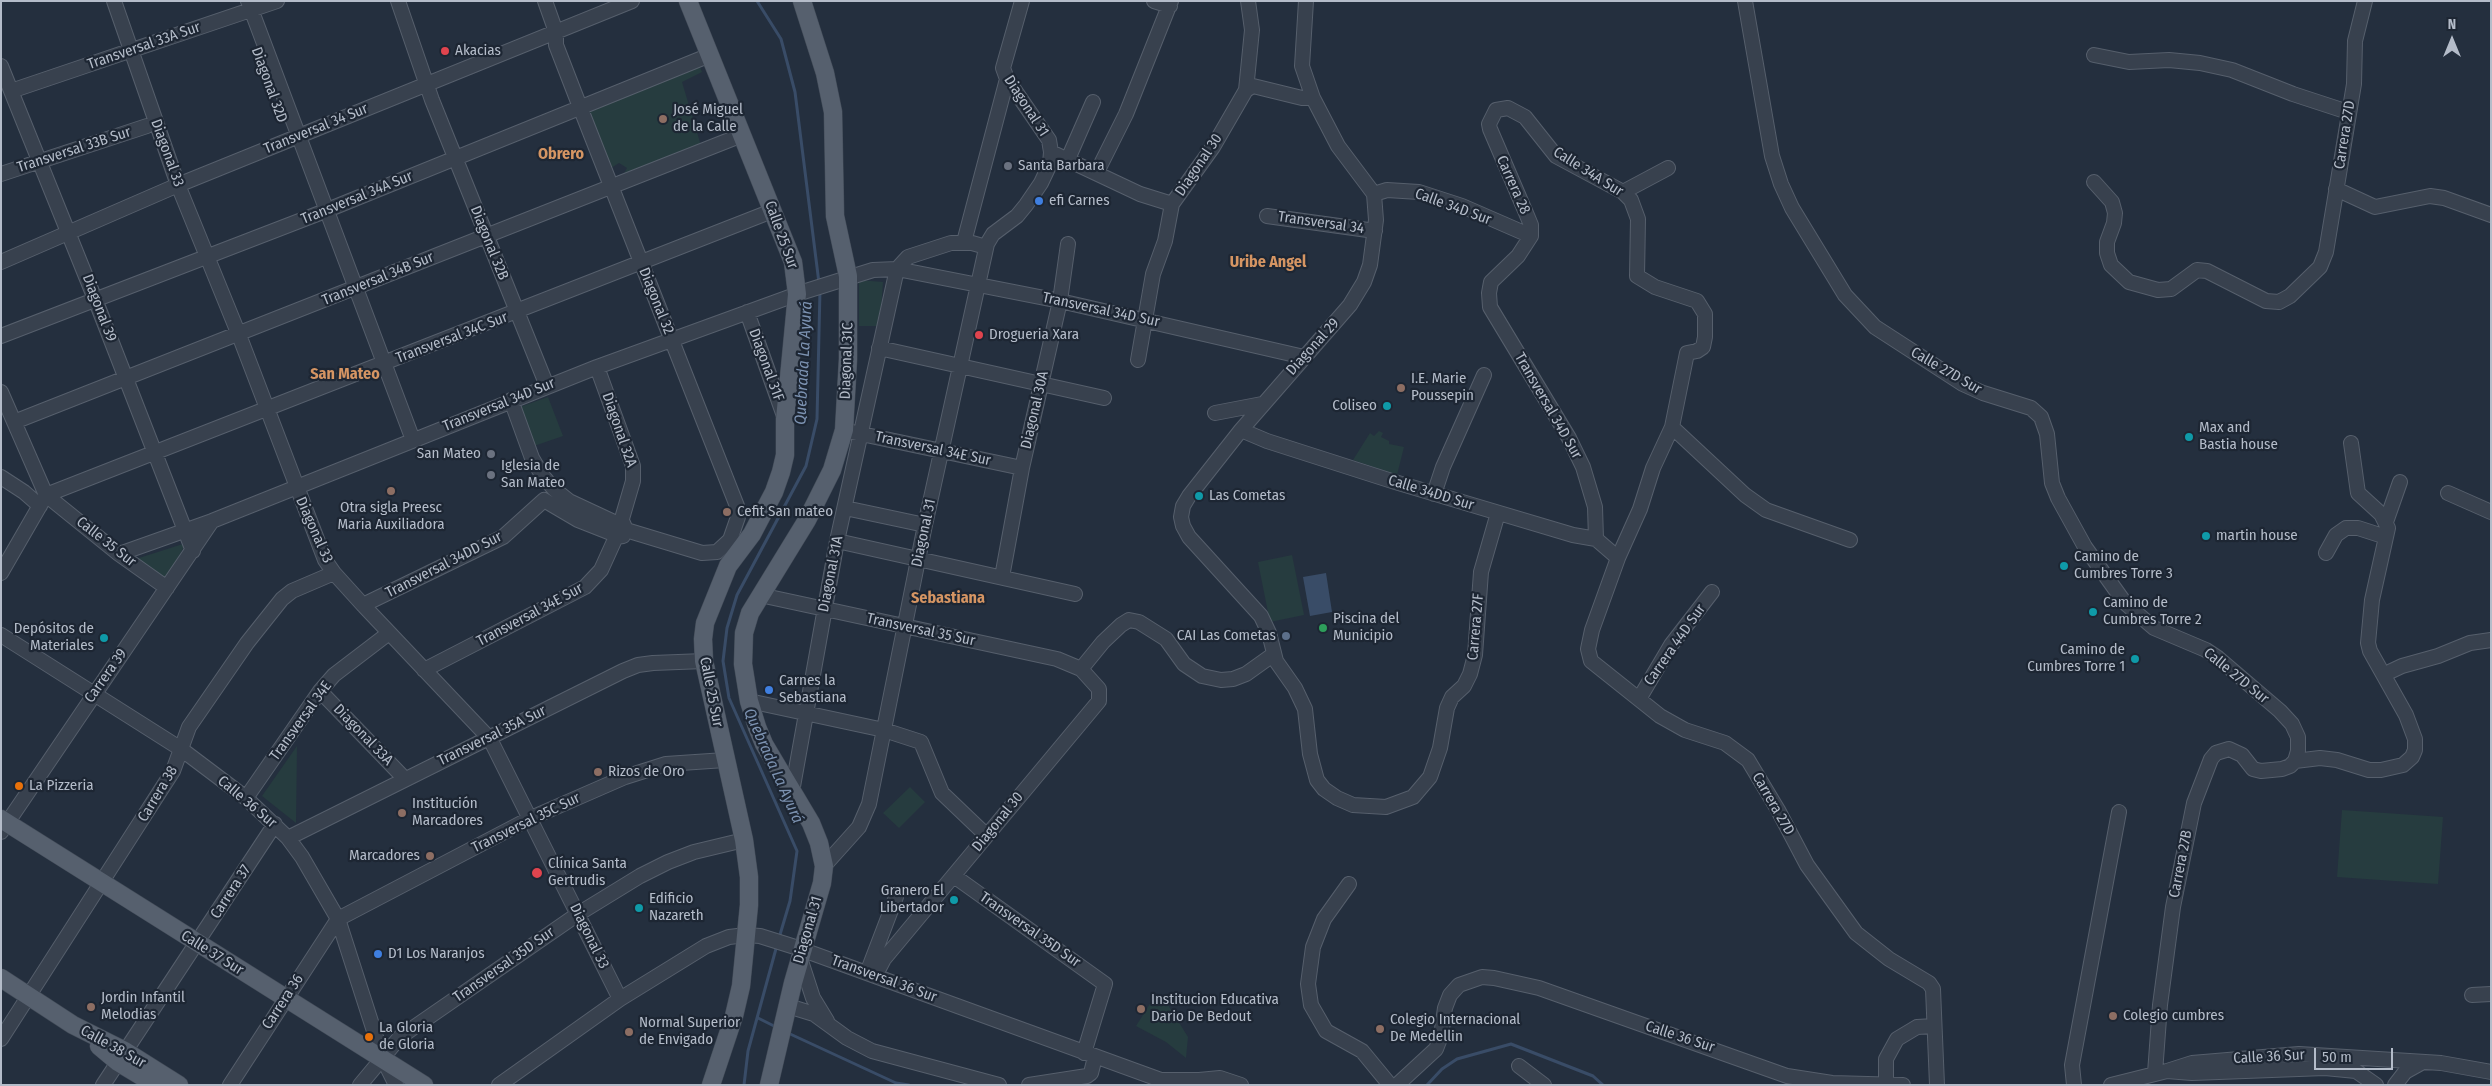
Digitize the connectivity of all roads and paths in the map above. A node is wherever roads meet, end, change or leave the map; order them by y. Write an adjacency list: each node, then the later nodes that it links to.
1 (104, 1): 20 (street, Diagonal 33)
2 (114, 1): 20 (street, Diagonal 33)
3 (277, 1): 18 (street, Transversal 33A Sur)
4 (389, 1): 25 (street, Diagonal 32B)
5 (398, 1): 25 (street, Diagonal 32B)
6 (535, 1): 19 (street, Diagonal 32)
7 (545, 1): 19 (street, Diagonal 32)
8 (632, 1): 19 (street, Transversal 34 Sur)
9 (688, 1): 21 (main road, Calle 25 Sur)
10 (802, 1): 65 (main road, Diagonal 31C)
11 (1022, 1): 24 (street, Diagonal 31)
12 (1154, 1): 17 (street)
13 (1248, 1): 26 (street, Diagonal 30)
14 (1306, 1): 28 (street)
15 (1745, 1): 154 (street, Calle 27D Sur)
16 (2364, 1): 32 (street, Carrera 27D)
17 (1170, 4): 41 (street)
18 (245, 6): 20 (street, Transversal 33A Sur); 35 (street, Diagonal 32D)
19 (554, 38): 25 (street, Transversal 34 Sur); 30 (street, Diagonal 32)
20 (127, 52): 27 (street, Transversal 33A Sur); 33 (street, Diagonal 33); 45 (street, Diagonal 33)
21 (710, 55): 30 (street, Transversal 34A Sur); 34 (main road, Calle 25 Sur)
22 (2094, 55): 32 (street)
23 (1, 66): 27 (street, Diagonal 39)
24 (1007, 79): 36 (street, Diagonal 31); 58 (street)
25 (425, 86): 35 (street, Transversal 34 Sur); 37 (street, Diagonal 32B)
26 (1246, 90): 28 (street); 49 (street, Diagonal 30)
27 (11, 91): 39 (street, Diagonal 39)
28 (1313, 98): 48 (street)
29 (1093, 102): 38 (street)
30 (580, 107): 37 (street, Transversal 34A Sur); 44 (street, Diagonal 32)
31 (1496, 110): 47 (street, Calle 34A Sur); 57 (street, Carrera 28)
32 (2348, 112): 46 (street, Carrera 27D)
33 (148, 126): 39 (street, Transversal 33B Sur); 45 (street, Diagonal 33)
34 (742, 135): 44 (street, Transversal 34B Sur); 50 (main road, Calle 25 Sur)
35 (294, 138): 45 (street, Transversal 34 Sur); 51 (street, Diagonal 32D)
36 (1052, 152): 38 (street); 60 (street, Diagonal 31)
37 (455, 158): 51 (street, Transversal 34A Sur); 56 (street, Diagonal 32B)
38 (1068, 159): 41 (street)
39 (39, 162): 42 (street, Transversal 33B Sur); 55 (street, Diagonal 39)
40 (1668, 168): 47 (street)
41 (1097, 172): 49 (street)
42 (1, 174)
43 (2094, 182): 46 (street, Carrera 27D)
44 (611, 186): 56 (street, Transversal 34B Sur); 63 (street, Diagonal 32)
45 (174, 187): 55 (street, Transversal 34 Sur); 61 (street, Diagonal 33)
46 (2336, 189): 52 (street)
47 (1623, 192): 95 (street, Calle 34A Sur)
48 (1374, 194): 54 (street, Diagonal 29); 57 (street, Calle 34D Sur)
49 (1172, 204): 73 (street, Diagonal 30)
50 (772, 211): 63 (street, Transversal 34C Sur); 68 (main road, Calle 25 Sur)
51 (326, 215): 61 (street, Transversal 34A Sur); 67 (street, Diagonal 32D)
52 (2491, 215)
53 (1267, 216): 54 (street, Transversal 34)
54 (1375, 231): 78 (street, Diagonal 29)
55 (69, 233): 62 (street, Transversal 34 Sur); 69 (street, Diagonal 39)
56 (486, 236): 67 (street, Transversal 34B Sur); 71 (street, Diagonal 32B)
57 (1530, 236): 119 (street, Transversal 34D Sur)
58 (964, 242): 60 (street); 64 (street)
59 (1068, 244): 70 (street, Diagonal 30A)
60 (986, 247): 66 (street, Diagonal 31)
61 (208, 257): 69 (street, Transversal 34A Sur); 74 (street, Diagonal 33)
62 (1, 262)
63 (640, 262): 71 (street, Transversal 34C Sur); 76 (street, Diagonal 32)
64 (897, 269): 65 (street); 66 (street, Transversal 34D Sur); 77 (street, Diagonal 31A)
65 (840, 279): 68 (street); 97 (main road, Diagonal 31C)
66 (978, 284): 70 (street, Transversal 34D Sur); 82 (street, Diagonal 31)
67 (355, 288): 74 (street, Transversal 34B Sur); 80 (street, Diagonal 32D)
68 (797, 294): 72 (street, Transversal 34D Sur); 93 (main road, Calle 25 Sur)
69 (96, 299): 75 (street, Transversal 34A Sur); 84 (street, Diagonal 39)
70 (1060, 301): 73 (street, Transversal 34D Sur); 86 (street, Diagonal 30A)
71 (517, 312): 80 (street, Transversal 34C Sur); 85 (street, Diagonal 32B)
72 (747, 312): 76 (street, Transversal 34D Sur); 93 (street, Diagonal 31F)
73 (1147, 320): 78 (street, Transversal 34D Sur); 79 (street, Diagonal 30)
74 (239, 335): 84 (street, Transversal 34B Sur); 91 (street, Diagonal 33)
75 (1, 336)
76 (672, 339): 81 (street, Transversal 34D Sur); 116 (street, Diagonal 32)
77 (879, 348): 82 (street); 97 (street, Diagonal 31A)
78 (1304, 357): 90 (street, Diagonal 29)
79 (1138, 360)
80 (384, 364): 91 (street, Transversal 34C Sur); 98 (street, Diagonal 32D)
81 (597, 367): 85 (street, Transversal 34D Sur); 116 (street, Diagonal 32A)
82 (961, 367): 86 (street); 100 (street, Diagonal 31)
83 (1484, 375): 108 (street)
84 (126, 380): 94 (street, Transversal 34B Sur); 101 (street, Diagonal 39)
85 (547, 386): 89 (street, Transversal 34D Sur)
86 (1041, 386): 88 (street); 102 (street, Diagonal 30A)
87 (1, 392): 94 (street)
88 (1104, 398)
89 (511, 400): 98 (street, Transversal 34D Sur); 116 (street)
90 (1262, 404): 92 (street); 96 (street, Diagonal 29)
91 (266, 410): 101 (street, Transversal 34C Sur); 106 (street, Diagonal 33)
92 (1215, 413)
93 (785, 419): 141 (main road, Calle 25 Sur)
94 (14, 422): 103 (street)
95 (1672, 427): 120 (street); 125 (street, Calle 34A Sur)
96 (1241, 430): 108 (street, Calle 34DD Sur); 140 (street, Diagonal 29)
97 (852, 432): 100 (street, Transversal 34E Sur); 110 (street, Diagonal 31A); 133 (main road, Diagonal 31C)
98 (413, 440): 106 (street, Transversal 34D Sur)
99 (2351, 443): 114 (street)
100 (941, 451): 102 (street, Transversal 34E Sur); 115 (street, Diagonal 31)
101 (155, 454): 109 (street, Transversal 34C Sur); 117 (street, Diagonal 39)
102 (1022, 468): 129 (street, Diagonal 30A)
103 (38, 479): 104 (street, Calle 35 Sur); 109 (street)
104 (6, 480): 109 (street, Calle 35 Sur)
105 (2400, 482): 114 (street)
106 (296, 487): 113 (street, Transversal 34D Sur); 127 (street, Diagonal 33)
107 (2448, 493): 111 (street)
108 (1434, 494): 112 (street, Calle 34DD Sur)
109 (43, 501): 124 (street, Calle 35 Sur); 128 (street)
110 (845, 508): 115 (street); 121 (street, Diagonal 31A)
111 (2491, 512)
112 (1498, 513): 119 (street, Calle 34DD Sur); 156 (street, Carrera 27F)
113 (212, 521): 117 (street, Transversal 34D Sur); 122 (street, Carrera 39)
114 (2386, 522): 118 (street)
115 (925, 525): 126 (street, Diagonal 31)
116 (618, 529): 134 (street, Transversal 34DD Sur); 143 (street, Transversal 34E Sur)
117 (185, 530): 122 (street, Diagonal 39); 124 (street, Transversal 34D Sur)
118 (2386, 537): 123 (street); 144 (street)
119 (1596, 539): 125 (street)
120 (1850, 540)
121 (837, 541): 126 (street); 135 (street, Diagonal 31A)
122 (193, 551): 130 (street, Carrera 39)
123 (2326, 553)
124 (119, 554): 130 (street, Calle 35 Sur)
125 (1618, 558): 147 (street, Carrera 27D)
126 (919, 559): 129 (street); 136 (street, Diagonal 31)
127 (334, 573): 134 (street, Diagonal 33); 152 (street, Carrera 38)
128 (1, 574)
129 (1002, 577): 132 (street)
130 (167, 588): 146 (street, Carrera 39)
131 (1712, 592): 147 (street, Carrera 44D Sur)
132 (1075, 594)
133 (760, 595): 135 (street, Transversal 35 Sur); 148 (main road, Diagonal 31C)
134 (363, 605): 137 (street, Diagonal 33)
135 (824, 609): 136 (street, Transversal 35 Sur); 149 (street, Diagonal 31A)
136 (905, 626): 142 (street, Transversal 35 Sur); 150 (street, Diagonal 31)
137 (389, 633): 143 (street, Diagonal 33); 145 (street, Transversal 34E)
138 (1, 635): 146 (street, Calle 36 Sur)
139 (2491, 640): 144 (street)
140 (1274, 654): 142 (street); 156 (street, Diagonal 29)
141 (704, 661): 151 (street, Transversal 35A Sur); 153 (main road, Calle 25 Sur)
142 (1081, 669): 163 (street, Diagonal 30)
143 (424, 670): 151 (street, Diagonal 33)
144 (2384, 674): 154 (street)
145 (320, 691): 155 (street, Diagonal 33A); 158 (street, Transversal 34E)
146 (94, 692): 152 (street, Calle 36 Sur); 162 (street, Carrera 39)
147 (1639, 699): 186 (street, Carrera 27D)
148 (749, 701): 149 (street); 157 (main road, Diagonal 31C)
149 (805, 712): 150 (street); 157 (street, Diagonal 31A)
150 (884, 730): 163 (street); 166 (street, Diagonal 31)
151 (490, 739): 155 (street, Transversal 35A Sur); 160 (street, Diagonal 33)
152 (181, 749): 158 (street, Calle 36 Sur); 168 (street, Carrera 38)
153 (725, 760): 160 (street, Transversal 35C Sur); 165 (main road, Calle 25 Sur)
154 (2295, 761): 193 (street, Carrera 27B)
155 (406, 779): 164 (street, Transversal 35A Sur)
156 (1421, 790)
157 (792, 792): 166 (main road, Diagonal 31C)
158 (246, 798): 161 (street, Calle 36 Sur)
159 (2119, 812): 215 (street)
160 (531, 818): 171 (street, Diagonal 33); 172 (street, Transversal 35C Sur)
161 (275, 824): 164 (street, Calle 36 Sur); 174 (street, Carrera 37)
162 (3, 825): 168 (main road, Calle 37 Sur)
163 (986, 835): 167 (street, Diagonal 30)
164 (288, 838): 172 (street, Calle 36 Sur)
165 (744, 840): 171 (street, Transversal 35D Sur); 173 (main road, Calle 25 Sur)
166 (824, 866): 175 (main road, Diagonal 31)
167 (954, 876): 176 (street, Diagonal 30); 188 (street, Transversal 35D Sur)
168 (101, 883): 174 (main road, Calle 37 Sur); 181 (street, Carrera 38)
169 (1349, 884): 210 (street)
170 (896, 897): 176 (street)
171 (578, 914): 183 (street, Diagonal 33); 190 (street, Transversal 35D Sur)
172 (338, 920): 182 (street, Carrera 36); 190 (street, Calle 36 Sur)
173 (753, 936): 175 (street, Transversal 36 Sur); 183 (street, Transversal 36 Sur); 205 (main road, Calle 25 Sur)
174 (197, 944): 182 (main road, Calle 37 Sur); 189 (street, Carrera 37)
175 (801, 954): 177 (street, Transversal 36 Sur); 184 (main road, Diagonal 31); 185 (street)
176 (879, 957): 177 (street, Diagonal 30)
177 (871, 974): 188 (street, Transversal 36 Sur)
178 (1, 978): 181 (main road, Calle 38 Sur)
179 (2491, 994): 180 (street)
180 (2472, 995)
181 (29, 997): 187 (street, Carrera 38); 189 (main road, Calle 38 Sur)
182 (285, 999): 190 (main road, Calle 37 Sur); 200 (street, Carrera 36)
183 (620, 999): 204 (street, Transversal 36 Sur)
184 (786, 1013): 185 (street); 206 (main road, Diagonal 31)
185 (827, 1022): 195 (street)
186 (1934, 1026): 196 (street); 214 (street, Carrera 27D)
187 (1, 1040)
188 (1090, 1055): 208 (street); 209 (street, Transversal 36 Sur)
189 (121, 1057): 197 (street, Carrera 37); 198 (main road, Calle 38 Sur); 199 (main road, Calle 38 Sur)
190 (383, 1059): 201 (street, Transversal 35D Sur); 202 (street, Calle 36 Sur); 203 (main road, Calle 37 Sur)
191 (2423, 1062): 193 (street, Calle 36 Sur); 194 (street, Calle 36 Sur); 218 (street)
192 (1519, 1066): 212 (street)
193 (2161, 1072): 216 (street, Calle 36 Sur); 217 (street, Calle 36 Sur)
194 (2491, 1072)
195 (954, 1079): 207 (street)
196 (1886, 1084): 211 (street, Calle 36 Sur); 213 (street, Calle 36 Sur)
197 (103, 1085)
198 (156, 1085)
199 (179, 1085)
200 (230, 1085)
201 (360, 1085)
202 (396, 1085)
203 (424, 1085)
204 (499, 1085)
205 (711, 1085)
206 (769, 1085)
207 (999, 1085)
208 (1029, 1085)
209 (1241, 1085)
210 (1390, 1085)
211 (1397, 1085)
212 (1544, 1085)
213 (1903, 1085)
214 (1937, 1085)
215 (2074, 1085)
216 (2111, 1085)
217 (2376, 1085)
218 (2394, 1085)

